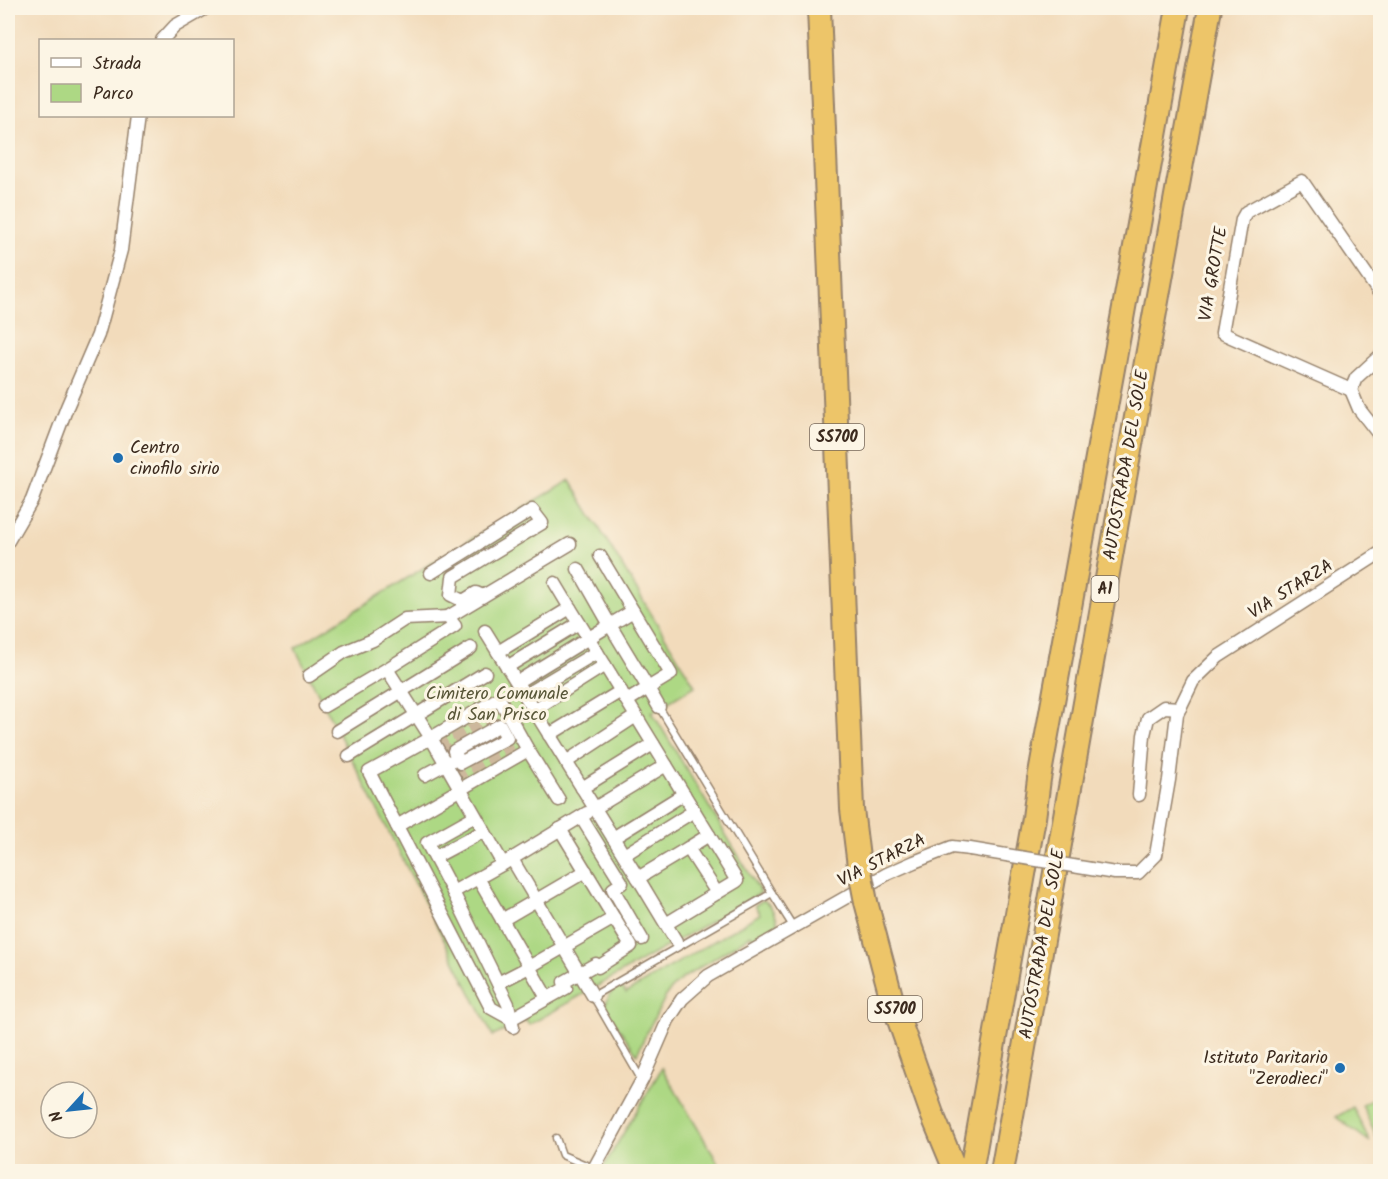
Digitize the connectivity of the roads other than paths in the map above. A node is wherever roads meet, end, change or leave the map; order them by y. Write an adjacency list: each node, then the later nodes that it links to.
1 (206, 8): 5 (street)
2 (819, 8): 96 (highway, SS700, bridge)
3 (1178, 8): 97 (highway, AUTOSTRADA DEL SOLE / A1)
4 (1210, 8): 98 (highway, AUTOSTRADA DEL SOLE / A1)
5 (163, 39)
6 (138, 117): 11 (street)
7 (1380, 294): 9 (street, VIA GROTTE)
8 (1380, 356): 9 (street)
9 (1351, 390): 10 (street)
10 (1380, 435)
11 (8, 542)
12 (570, 544): 18 (street)
13 (1380, 553): 41 (street, VIA STARZA)
14 (600, 556): 20 (street)
15 (578, 569): 23 (street)
16 (430, 573): 18 (street)
17 (555, 583): 19 (street)
18 (483, 596): 21 (street)
19 (570, 608): 22 (street); 27 (street)
20 (633, 610): 23 (street); 35 (street)
21 (448, 617): 31 (street); 33 (street)
22 (579, 623): 25 (street); 30 (street)
23 (610, 625): 25 (street); 35 (street)
24 (485, 631): 27 (street)
25 (588, 638): 28 (street); 34 (street)
26 (471, 648): 36 (street)
27 (498, 652): 30 (street)
28 (597, 652): 29 (street); 37 (street)
29 (605, 665): 38 (street); 42 (street)
30 (507, 667): 34 (street)
31 (387, 669): 36 (street); 39 (street)
32 (485, 673): 43 (street)
33 (309, 676)
34 (517, 682): 37 (street)
35 (648, 688): 38 (street); 40 (street)
36 (402, 691): 43 (street); 46 (street)
37 (525, 695): 42 (street)
38 (624, 696): 44 (street); 47 (street)
39 (324, 706)
40 (659, 707): 78 (lane)
41 (1180, 708): 59 (street); 83 (street, VIA STARZA, bridge)
42 (534, 710): 47 (street)
43 (417, 715): 48 (street); 51 (street)
44 (636, 716): 49 (street); 53 (street)
45 (508, 728): 48 (street); 50 (street); 52 (street)
46 (337, 732)
47 (549, 735): 53 (street)
48 (431, 738): 52 (street); 64 (street)
49 (653, 744): 54 (street); 56 (street)
50 (528, 750): 57 (street); 60 (street)
51 (349, 756)
52 (452, 761): 55 (street); 57 (street)
53 (566, 762): 56 (street)
54 (666, 765): 58 (street); 62 (street)
55 (425, 775)
56 (582, 788): 62 (street)
57 (461, 789): 63 (street); 64 (street)
58 (684, 794): 61 (street); 68 (street)
59 (1139, 795)
60 (559, 800)
61 (694, 811): 67 (street); 70 (street)
62 (587, 812): 65 (street); 68 (street); 84 (street)
63 (475, 816): 66 (street); 71 (street)
64 (397, 826): 92 (street)
65 (560, 829): 72 (street); 73 (street)
66 (484, 831): 71 (street); 72 (street)
67 (710, 836): 69 (street); 77 (street)
68 (613, 838): 70 (street)
69 (688, 848): 75 (street); 77 (street)
70 (624, 855): 75 (street)
71 (435, 857): 76 (street)
72 (508, 862): 74 (street); 79 (street)
73 (586, 871): 79 (street); 80 (street)
74 (478, 878): 76 (street); 81 (street)
75 (638, 878): 82 (street)
76 (453, 892): 89 (street)
77 (717, 893): 82 (street)
78 (772, 893): 83 (lane); 90 (lane)
79 (537, 900): 81 (street); 86 (street)
80 (614, 918): 86 (street); 88 (street)
81 (502, 920): 87 (street)
82 (666, 924): 85 (street)
83 (795, 928): 93 (street, VIA STARZA)
84 (642, 939)
85 (676, 941)
86 (564, 947): 87 (street); 88 (street)
87 (529, 967): 89 (street); 91 (street)
88 (579, 973): 90 (street); 91 (street)
89 (498, 983): 92 (street)
90 (592, 996): 93 (lane)
91 (547, 998): 92 (street)
92 (512, 1023)
93 (642, 1080): 95 (street, VIA STARZA)
94 (556, 1138): 95 (lane)
95 (592, 1170)
96 (956, 1172)
97 (971, 1172)
98 (1002, 1172)

